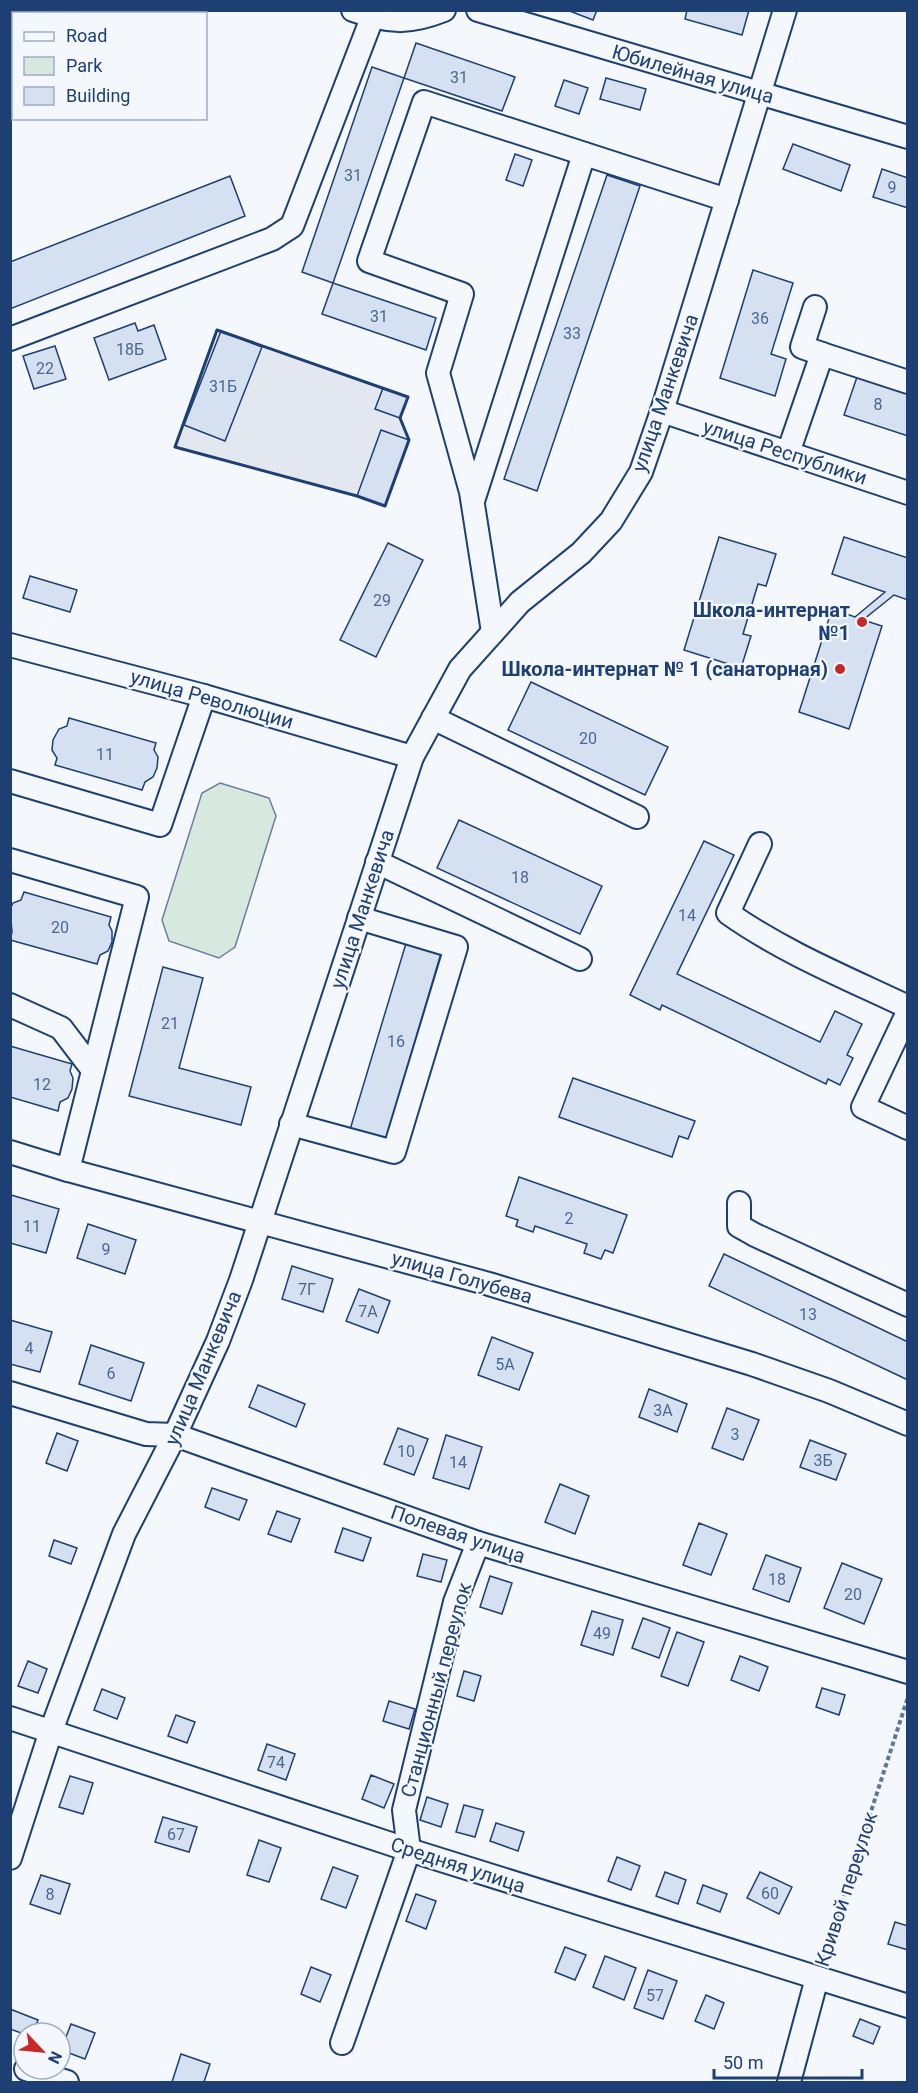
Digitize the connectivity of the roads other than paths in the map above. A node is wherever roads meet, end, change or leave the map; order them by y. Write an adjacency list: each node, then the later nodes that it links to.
1 (444, 10): 4 (street)
2 (478, 10): 5 (street, Юбилейная улица)
3 (785, 10): 5 (street, улица Манкевича)
4 (363, 14): 10 (street)
5 (760, 94): 6 (street, Юбилейная улица); 8 (street, улица Манкевича)
6 (908, 137)
7 (584, 154): 8 (street); 16 (street); 16 (street)
8 (727, 200): 13 (street, улица Манкевича)
9 (815, 307): 11 (street)
10 (10, 339)
11 (822, 354): 12 (street); 14 (street)
12 (908, 382)
13 (662, 411): 14 (street, улица Республики); 17 (street, улица Манкевича)
14 (788, 453): 15 (street, улица Республики)
15 (908, 493)
16 (472, 502): 17 (street)
17 (493, 632): 20 (street, улица Манкевича)
18 (11, 646): 19 (street, улица Революции)
19 (204, 696): 21 (street, улица Революции); 22 (street)
20 (433, 718): 21 (street, улица Манкевича); 23 (street)
21 (412, 757): 26 (street, улица Манкевича)
22 (10, 781)
23 (637, 817)
24 (760, 844): 30 (street)
25 (10, 860): 31 (street)
26 (377, 862): 27 (street, улица Манкевича); 28 (street)
27 (359, 918): 32 (street, улица Манкевича); 32 (street)
28 (580, 959)
29 (10, 1005): 31 (street)
30 (908, 1009): 33 (street)
31 (93, 1070): 35 (street)
32 (291, 1124): 37 (street, улица Манкевича)
33 (908, 1128)
34 (10, 1152): 35 (street, улица Голубева)
35 (68, 1170): 37 (street, улица Голубева)
36 (739, 1203): 38 (street)
37 (259, 1220): 40 (street, улица Голубева); 41 (street, улица Манкевича)
38 (908, 1305)
39 (10, 1393): 41 (street, Полевая улица)
40 (908, 1424)
41 (175, 1435): 42 (street, Полевая улица); 45 (street, улица Манкевича)
42 (478, 1543): 43 (street, Полевая улица); 46 (street, Станционный переулок)
43 (908, 1672)
44 (10, 1718): 45 (street, Средняя улица)
45 (51, 1731): 46 (street, Средняя улица); 47 (street, улица Манкевича)
46 (410, 1850): 48 (street, Средняя улица); 50 (street, Станционный переулок)
47 (10, 1858)
48 (817, 1978): 49 (street, Средняя улица); 51 (street, Кривой переулок)
49 (908, 2006)
50 (342, 2043)
51 (789, 2082)

